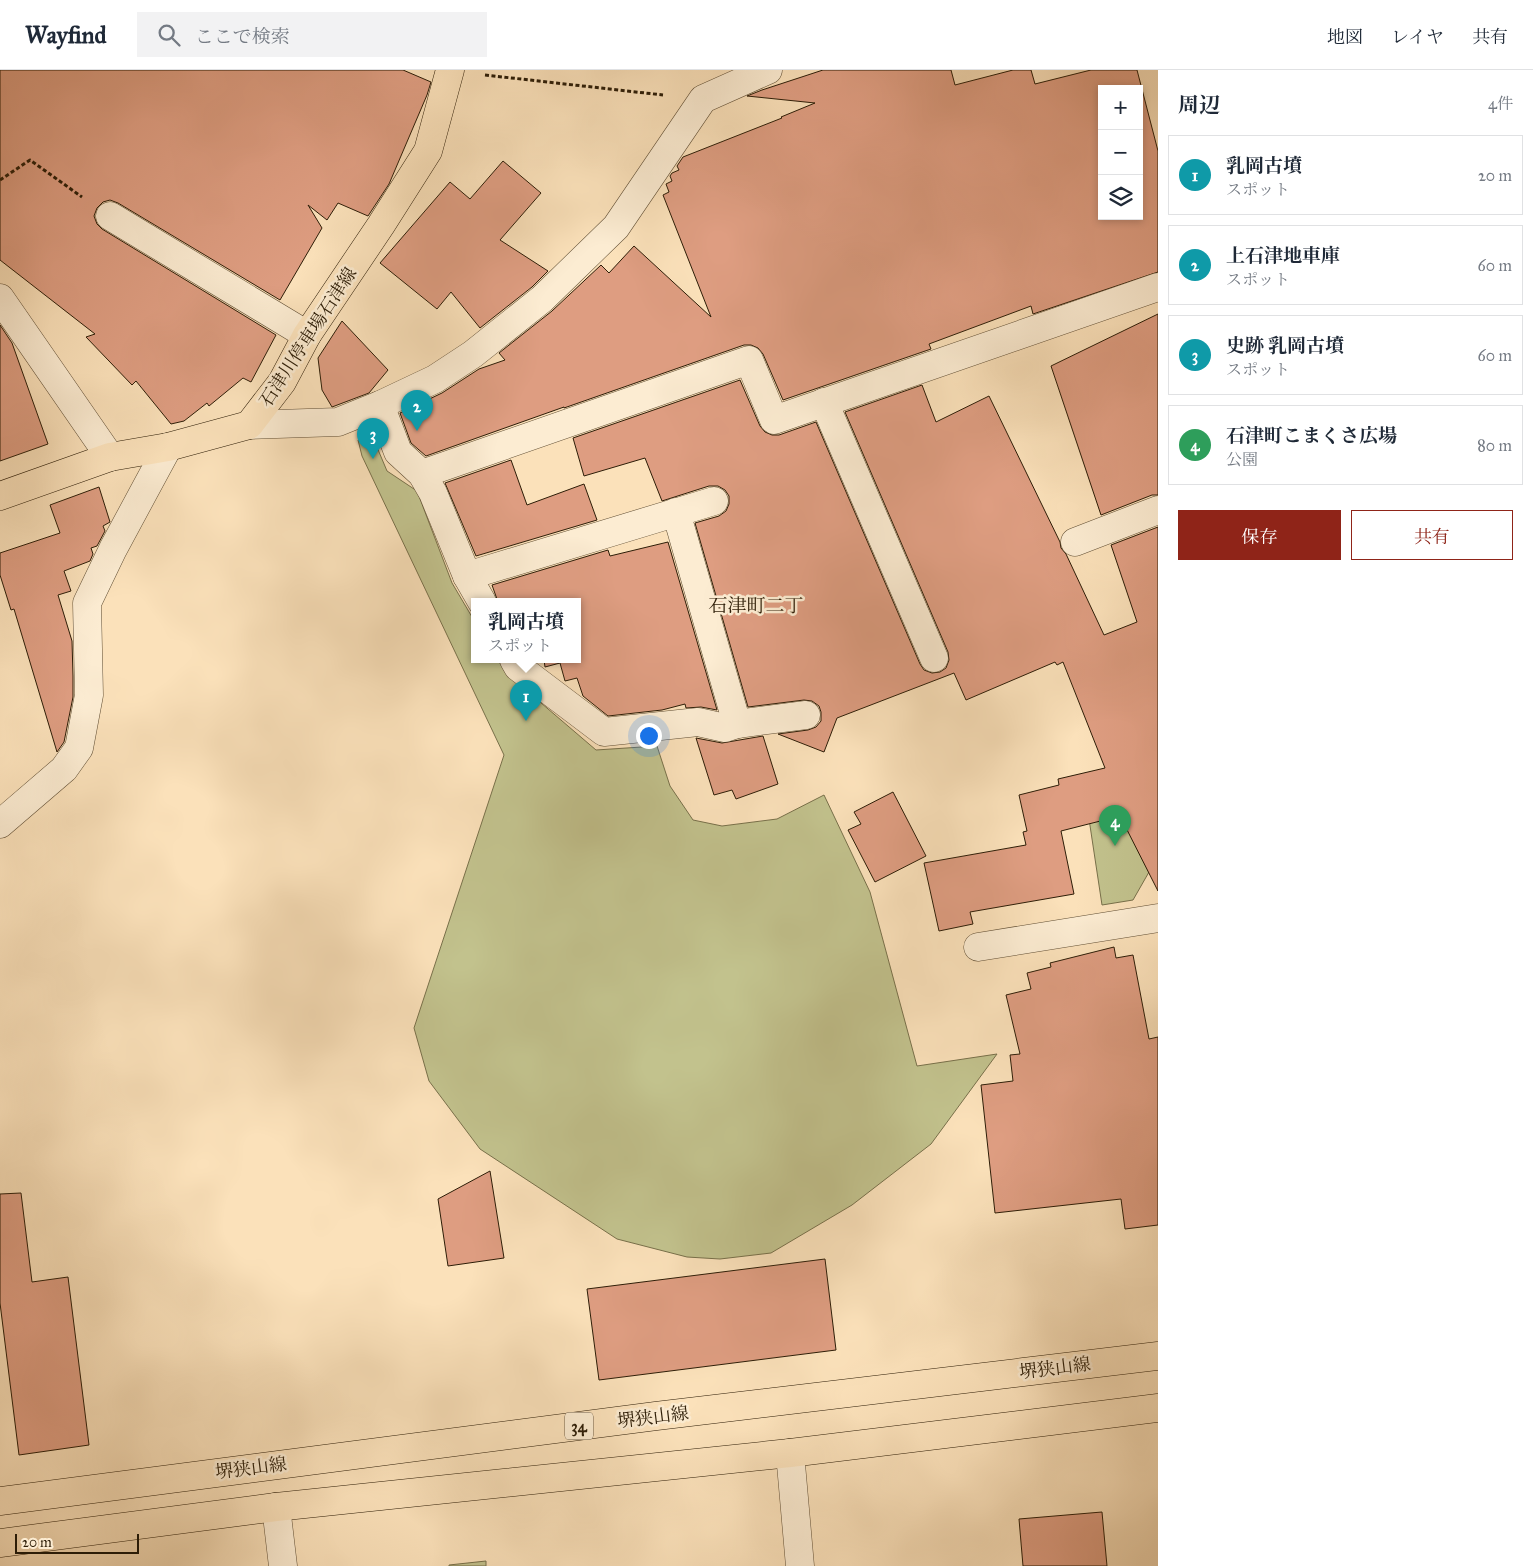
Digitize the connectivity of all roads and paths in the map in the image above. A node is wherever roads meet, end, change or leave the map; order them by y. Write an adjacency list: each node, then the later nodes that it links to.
1 (450, 70): 3 (path); 9 (main road, 石津川停車場石津線)
2 (768, 70): 3 (street)
3 (703, 99): 11 (street)
4 (0, 180): 5 (path)
5 (84, 199)
6 (110, 216): 9 (street)
7 (1158, 287): 10 (street)
8 (0, 298): 14 (street)
9 (307, 335): 12 (main road, 石津川停車場石津線)
10 (824, 402): 15 (street); 23 (street)
11 (380, 405): 12 (street); 15 (street)
12 (249, 425): 13 (main road, 石津川停車場石津線)
13 (168, 447): 14 (main road, 石津川停車場石津線); 27 (street)
14 (110, 457): 16 (main road, 石津川停車場石津線)
15 (422, 474): 21 (street)
16 (0, 496)
17 (714, 501): 19 (street)
18 (1158, 510): 20 (street)
19 (676, 512): 21 (street); 26 (street)
20 (1075, 542)
21 (467, 576): 22 (street)
22 (480, 598)
23 (934, 658)
24 (516, 663): 26 (street)
25 (806, 715): 26 (street)
26 (737, 724)
27 (0, 824)
28 (1158, 918): 29 (street)
29 (978, 947)
30 (1158, 1356): 33 (main road, 堺狭山線 / 34)
31 (1158, 1408): 32 (main road)
32 (790, 1453): 34 (main road); 37 (street)
33 (0, 1500)
34 (276, 1507): 35 (main road); 36 (street)
35 (0, 1544)
36 (283, 1566)
37 (800, 1566)

